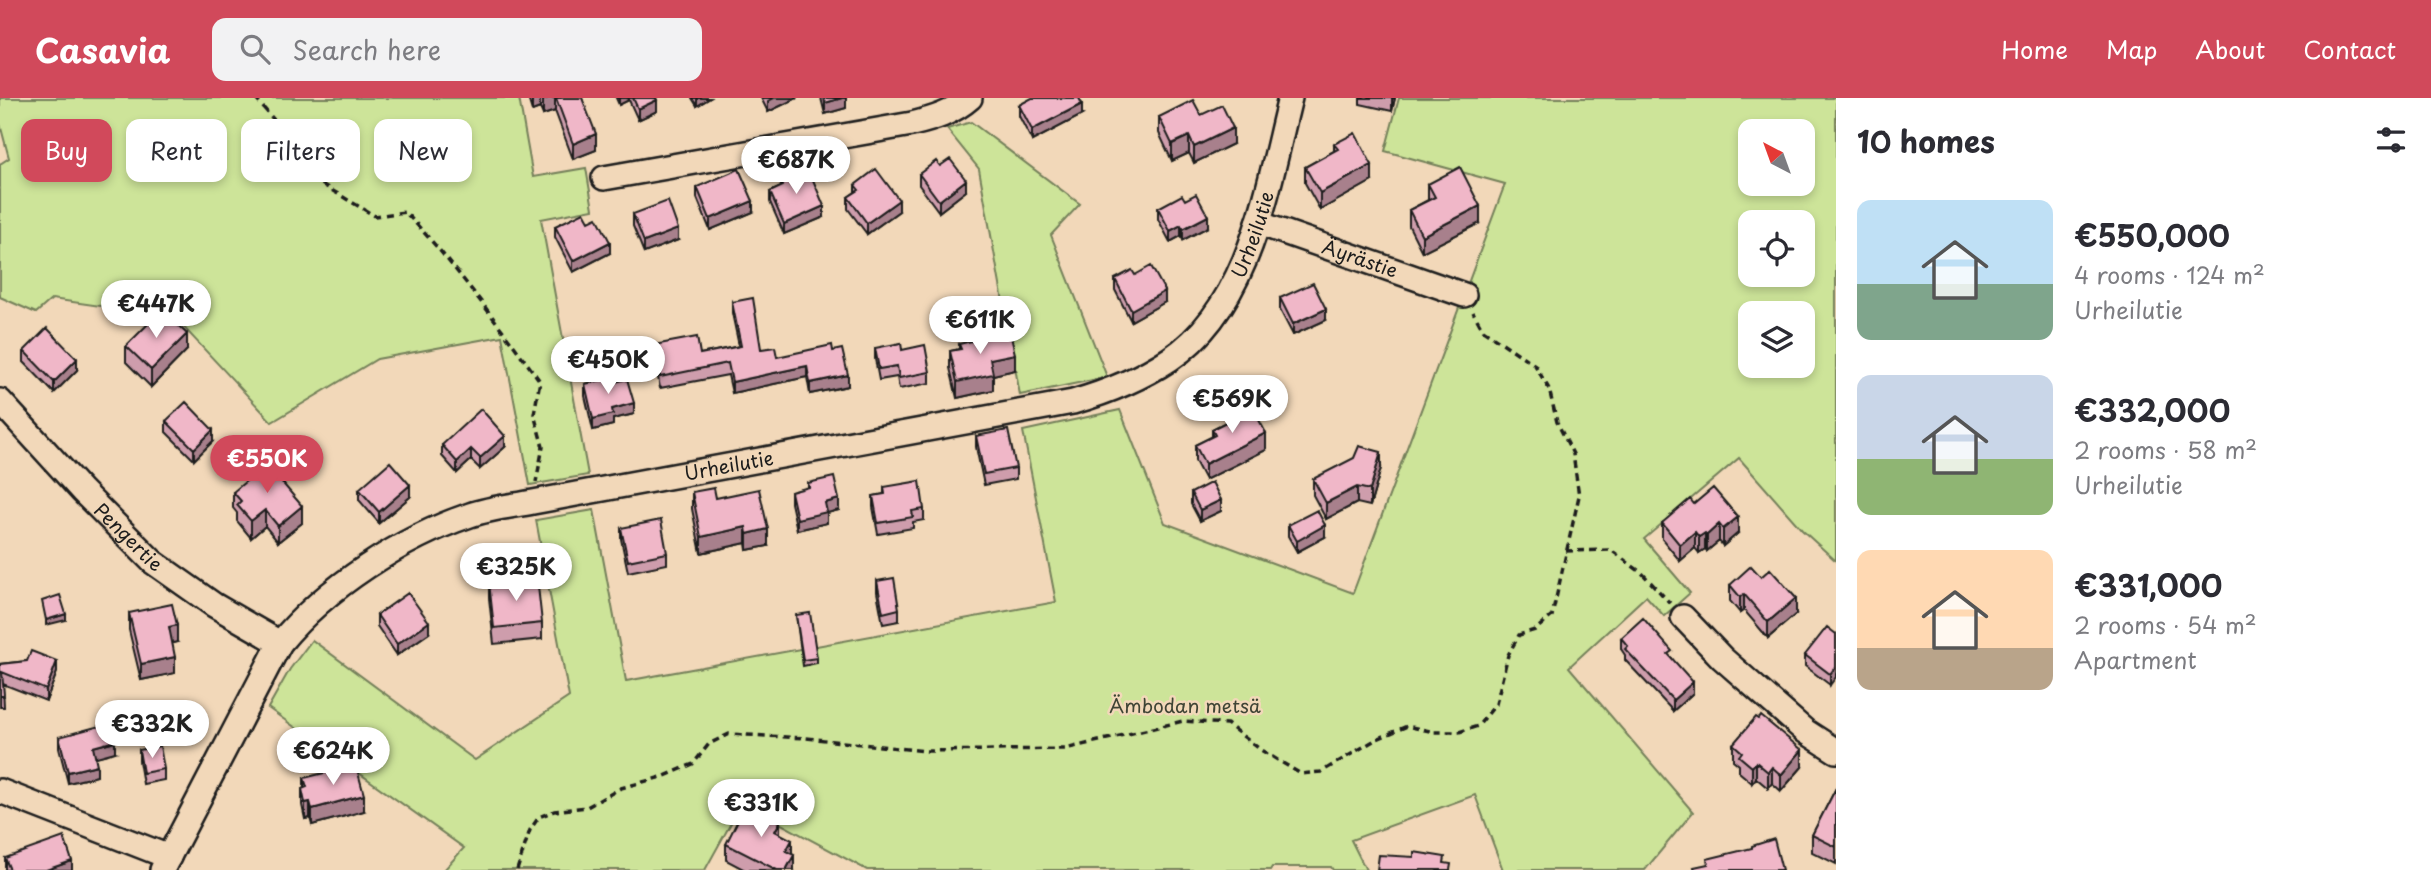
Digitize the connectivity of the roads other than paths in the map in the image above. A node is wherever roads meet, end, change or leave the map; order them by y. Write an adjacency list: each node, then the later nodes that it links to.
1 (971, 98): 3 (street)
2 (1290, 98): 4 (street, Urheilutie)
3 (604, 178)
4 (1258, 223): 5 (street, Äyrästie); 8 (street, Urheilutie)
5 (1464, 295)
6 (0, 401): 8 (street, Pengertie)
7 (1683, 617): 9 (street)
8 (280, 643): 11 (street, Urheilutie)
9 (1836, 751)
10 (0, 791): 11 (street)
11 (166, 863)

